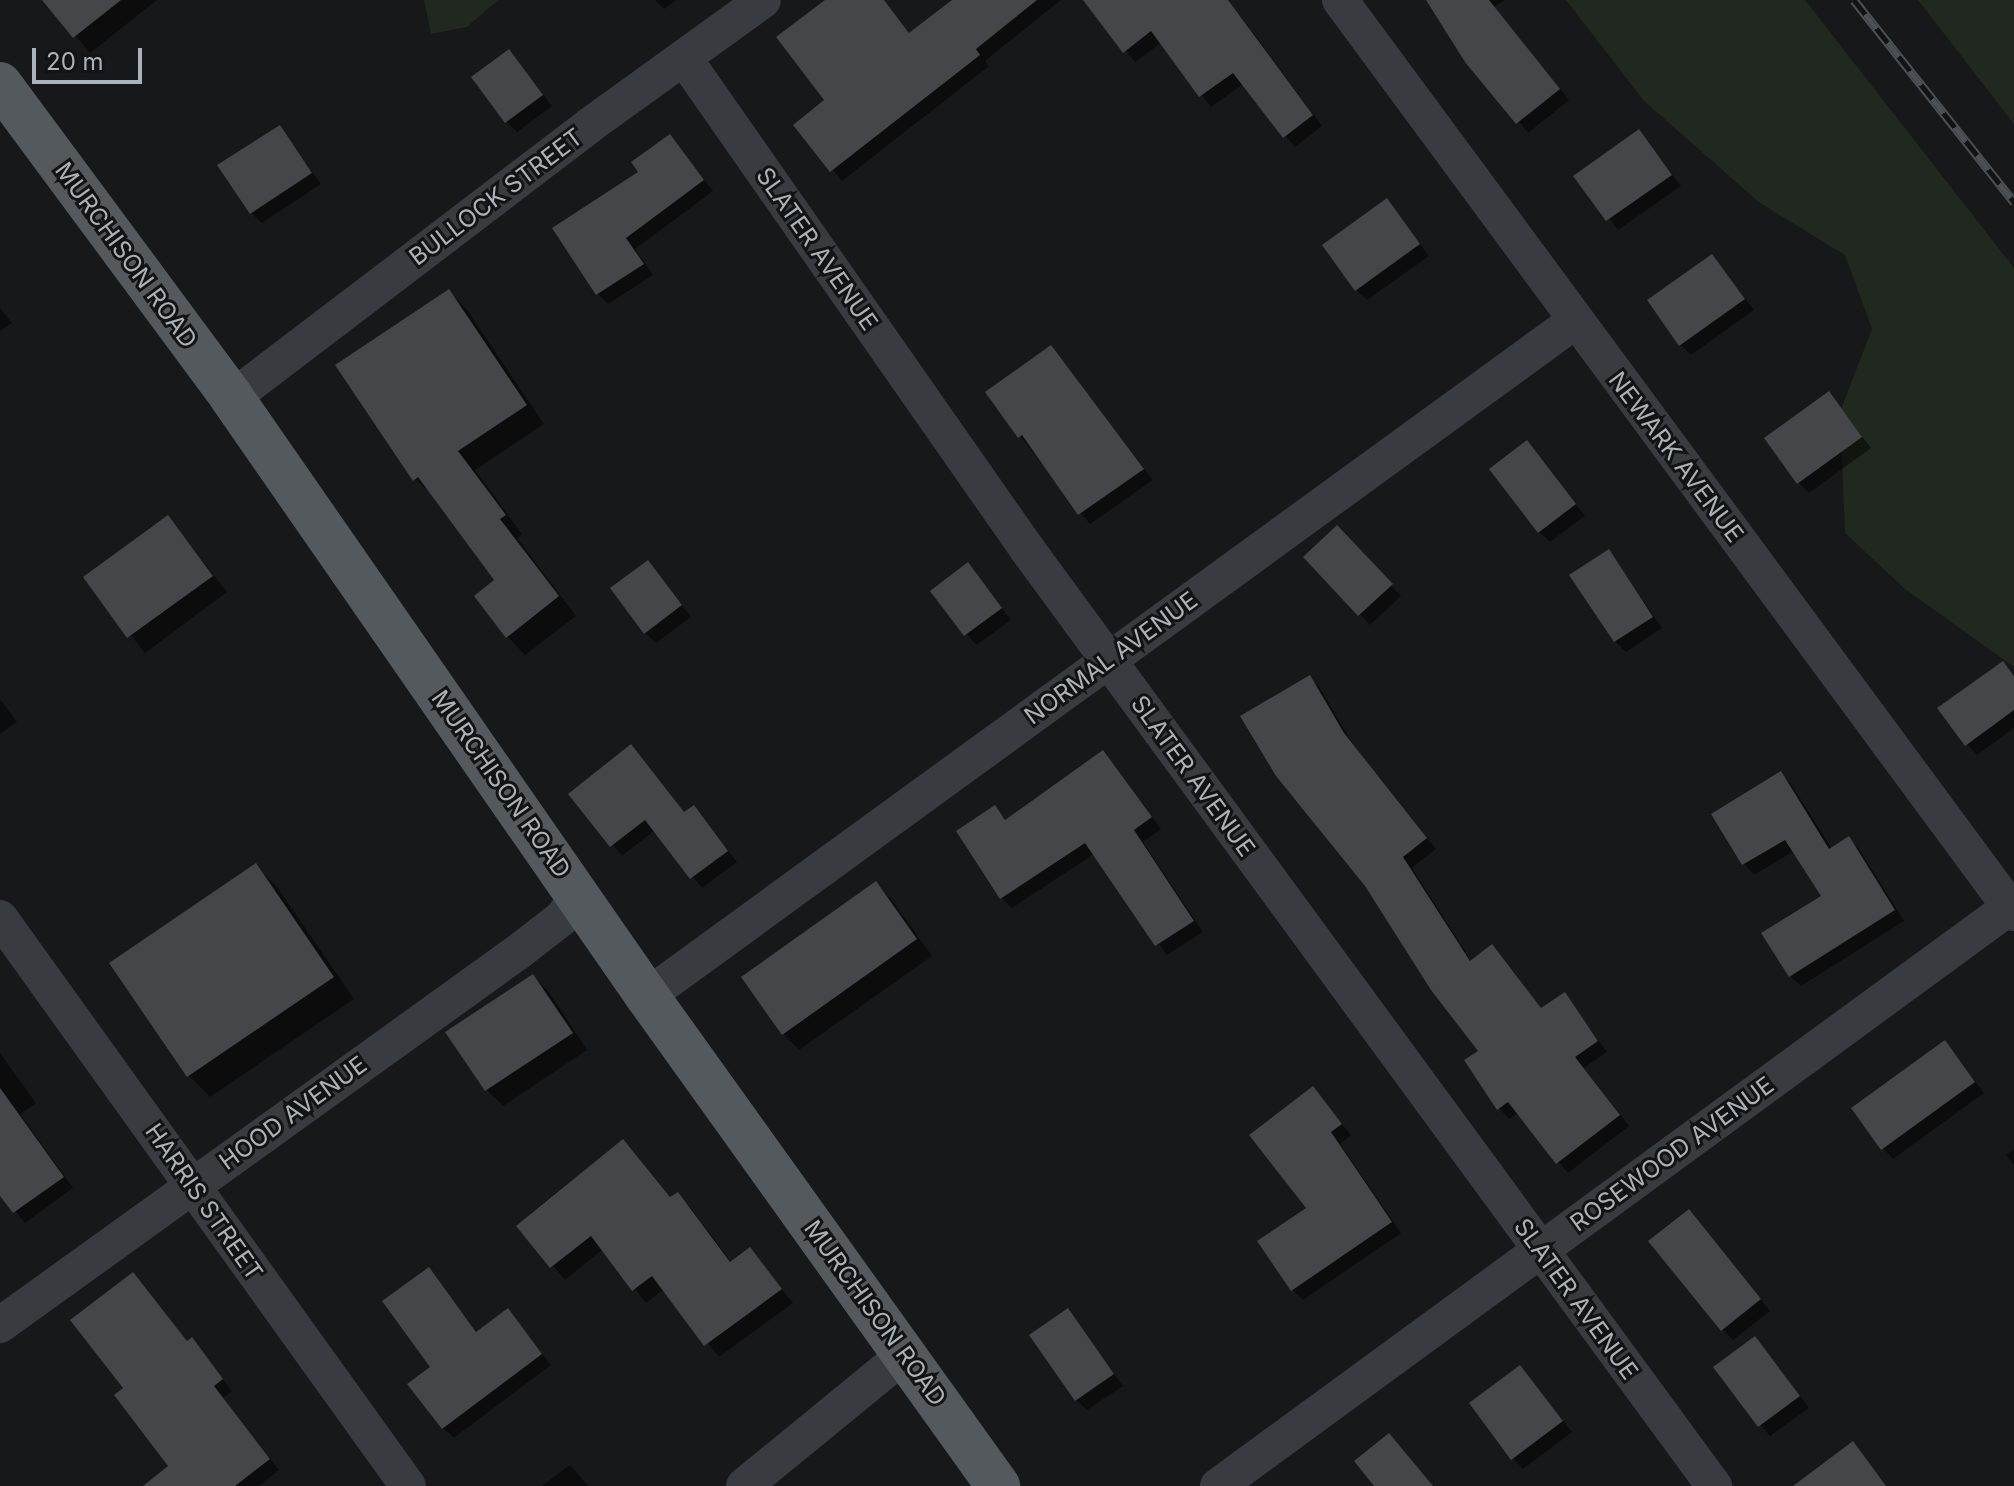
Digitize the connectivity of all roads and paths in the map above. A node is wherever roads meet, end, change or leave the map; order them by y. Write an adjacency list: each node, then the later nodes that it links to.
1 (763, 0): 3 (street, BULLOCK STREET)
2 (1340, 0): 5 (street, NEWARK AVENUE)
3 (684, 58): 6 (street, BULLOCK STREET); 7 (street, SLATER AVENUE)
4 (0, 84): 6 (main road, MURCHISON ROAD)
5 (1575, 321): 7 (street, NORMAL AVENUE); 9 (street, NEWARK AVENUE)
6 (232, 398): 8 (main road, MURCHISON ROAD)
7 (1108, 660): 11 (street, NORMAL AVENUE); 13 (street, SLATER AVENUE)
8 (579, 895): 11 (main road, MURCHISON ROAD); 12 (street, HOOD AVENUE)
9 (2012, 910): 13 (street, ROSEWOOD AVENUE)
10 (0, 918): 12 (street, HARRIS STREET)
11 (647, 996): 15 (main road, MURCHISON ROAD)
12 (192, 1186): 14 (street, HOOD AVENUE); 16 (street, HARRIS STREET)
13 (1540, 1251): 19 (street, ROSEWOOD AVENUE); 20 (street, SLATER AVENUE)
14 (0, 1325)
15 (905, 1354): 17 (street); 18 (main road, MURCHISON ROAD)
16 (408, 1486)
17 (744, 1486)
18 (998, 1486)
19 (1218, 1486)
20 (1714, 1486)

